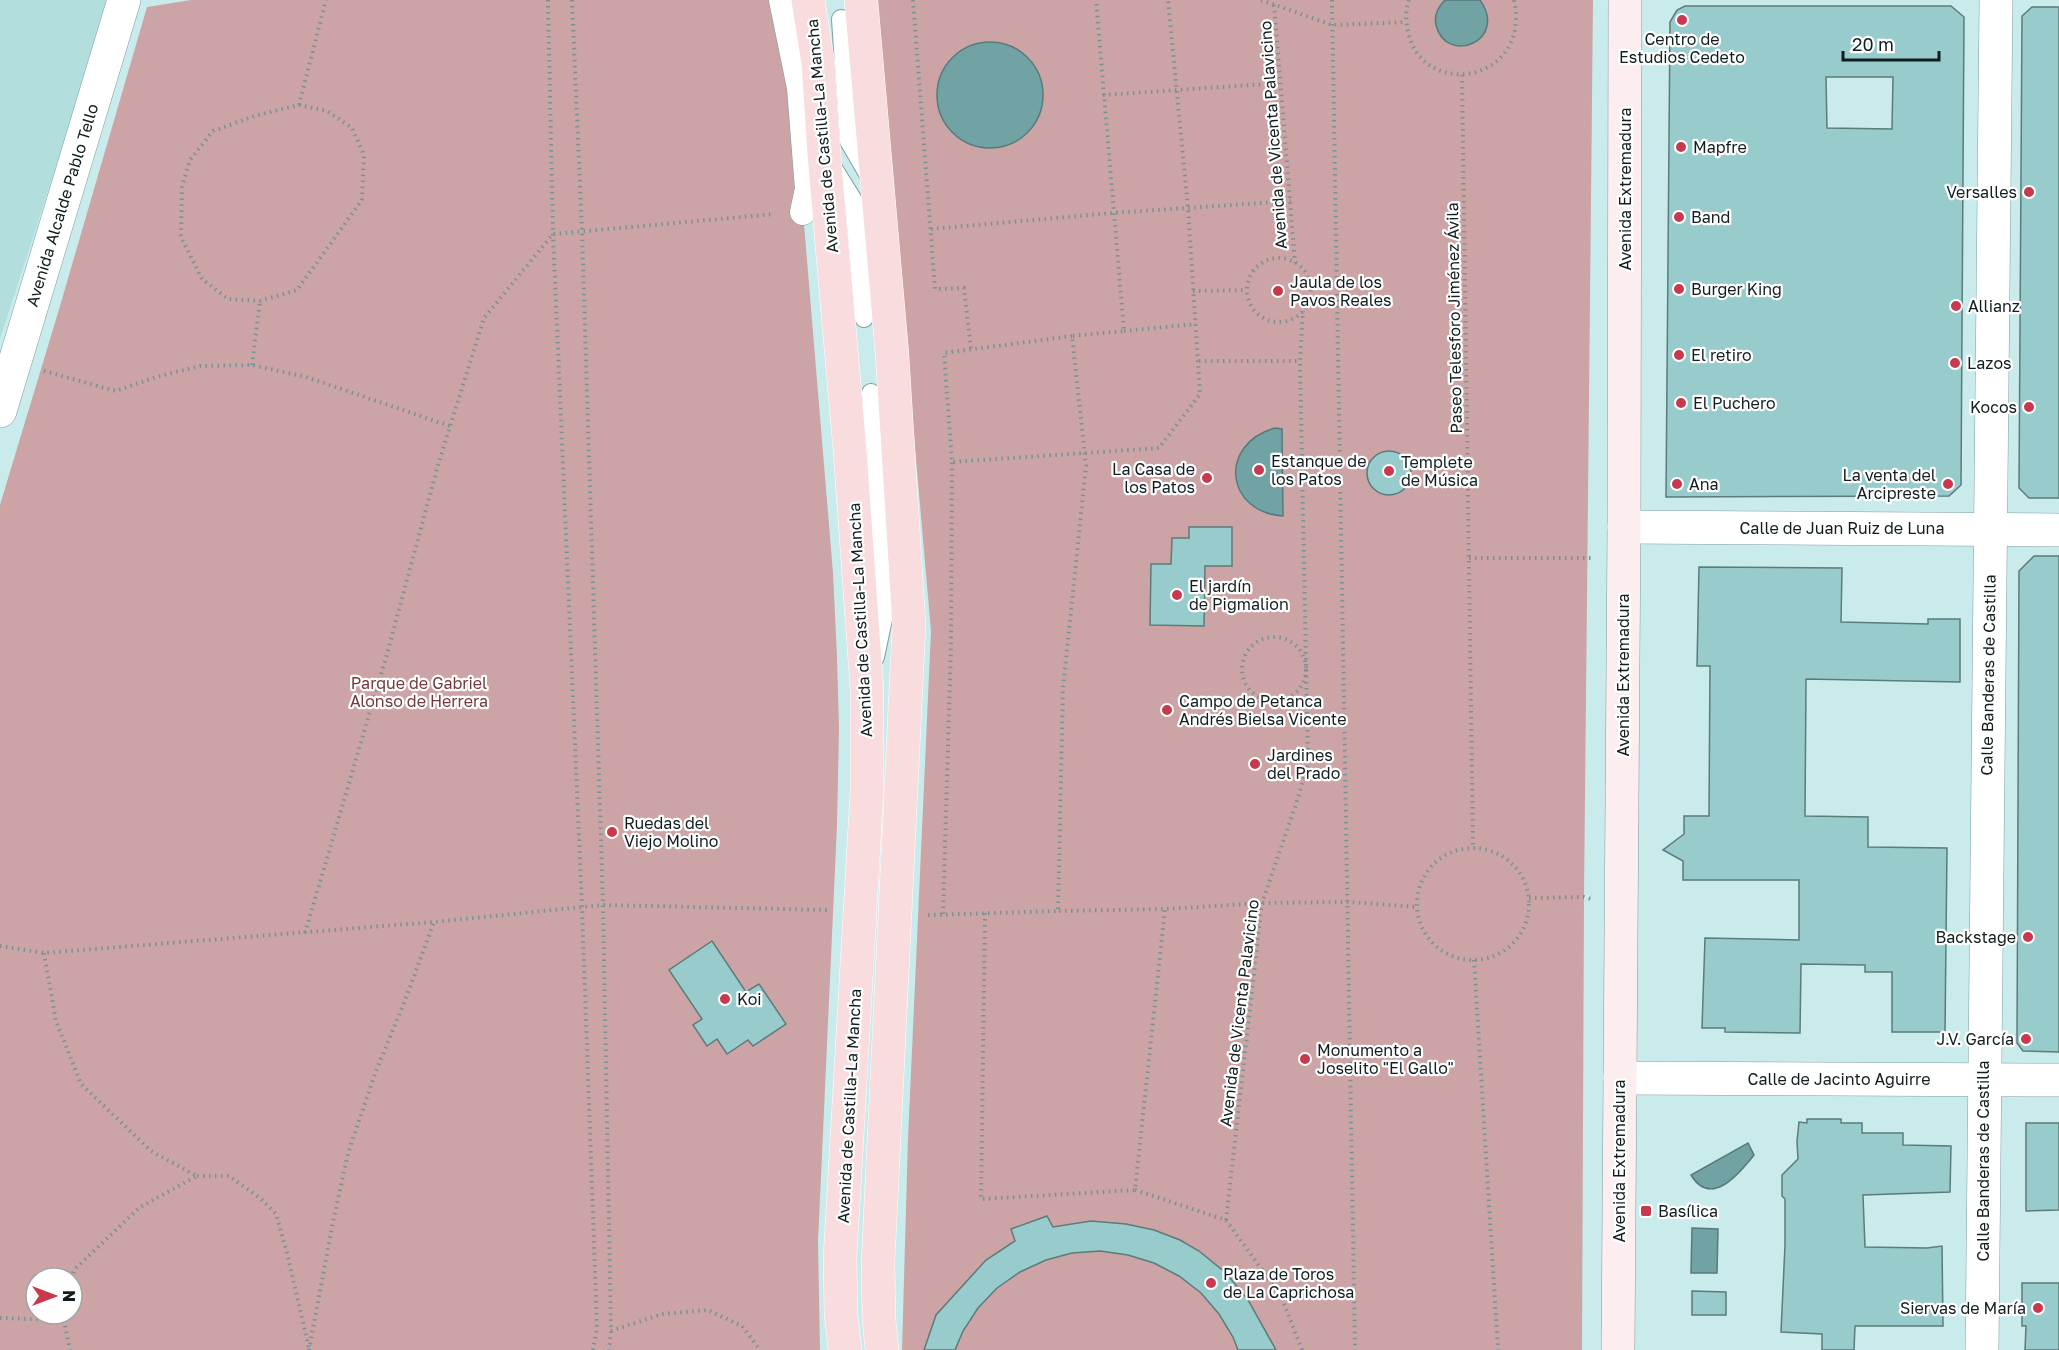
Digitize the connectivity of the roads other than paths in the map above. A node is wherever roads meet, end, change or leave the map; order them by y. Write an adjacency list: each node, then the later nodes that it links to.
1 (124, 0): 11 (street, Avenida Alcalde Pablo Tello)
2 (782, 0): 8 (street)
3 (808, 0): 7 (main road, Avenida de Castilla-La Mancha)
4 (1625, 0): 14 (main road, Avenida Extremadura)
5 (1996, 0): 12 (street, Calle Banderas de Castilla)
6 (851, 10): 20 (main road)
7 (824, 154): 9 (lane); 15 (main road, Avenida de Castilla-La Mancha)
8 (803, 212)
9 (864, 318)
10 (871, 393): 15 (lane)
11 (0, 411)
12 (1990, 529): 13 (street, Calle de Juan Ruiz de Luna); 14 (street, Calle de Juan Ruiz de Luna); 17 (street, Calle Banderas de Castilla)
13 (2059, 530)
14 (1624, 543): 16 (main road, Avenida Extremadura)
15 (867, 690): 19 (main road, Avenida de Castilla-La Mancha)
16 (1620, 1078): 17 (street, Calle de Jacinto Aguirre); 21 (main road, Avenida Extremadura)
17 (1984, 1079): 18 (street, Calle de Jacinto Aguirre); 22 (street, Calle Banderas de Castilla)
18 (2059, 1080)
19 (845, 1350)
20 (882, 1350)
21 (1618, 1350)
22 (1982, 1350)

